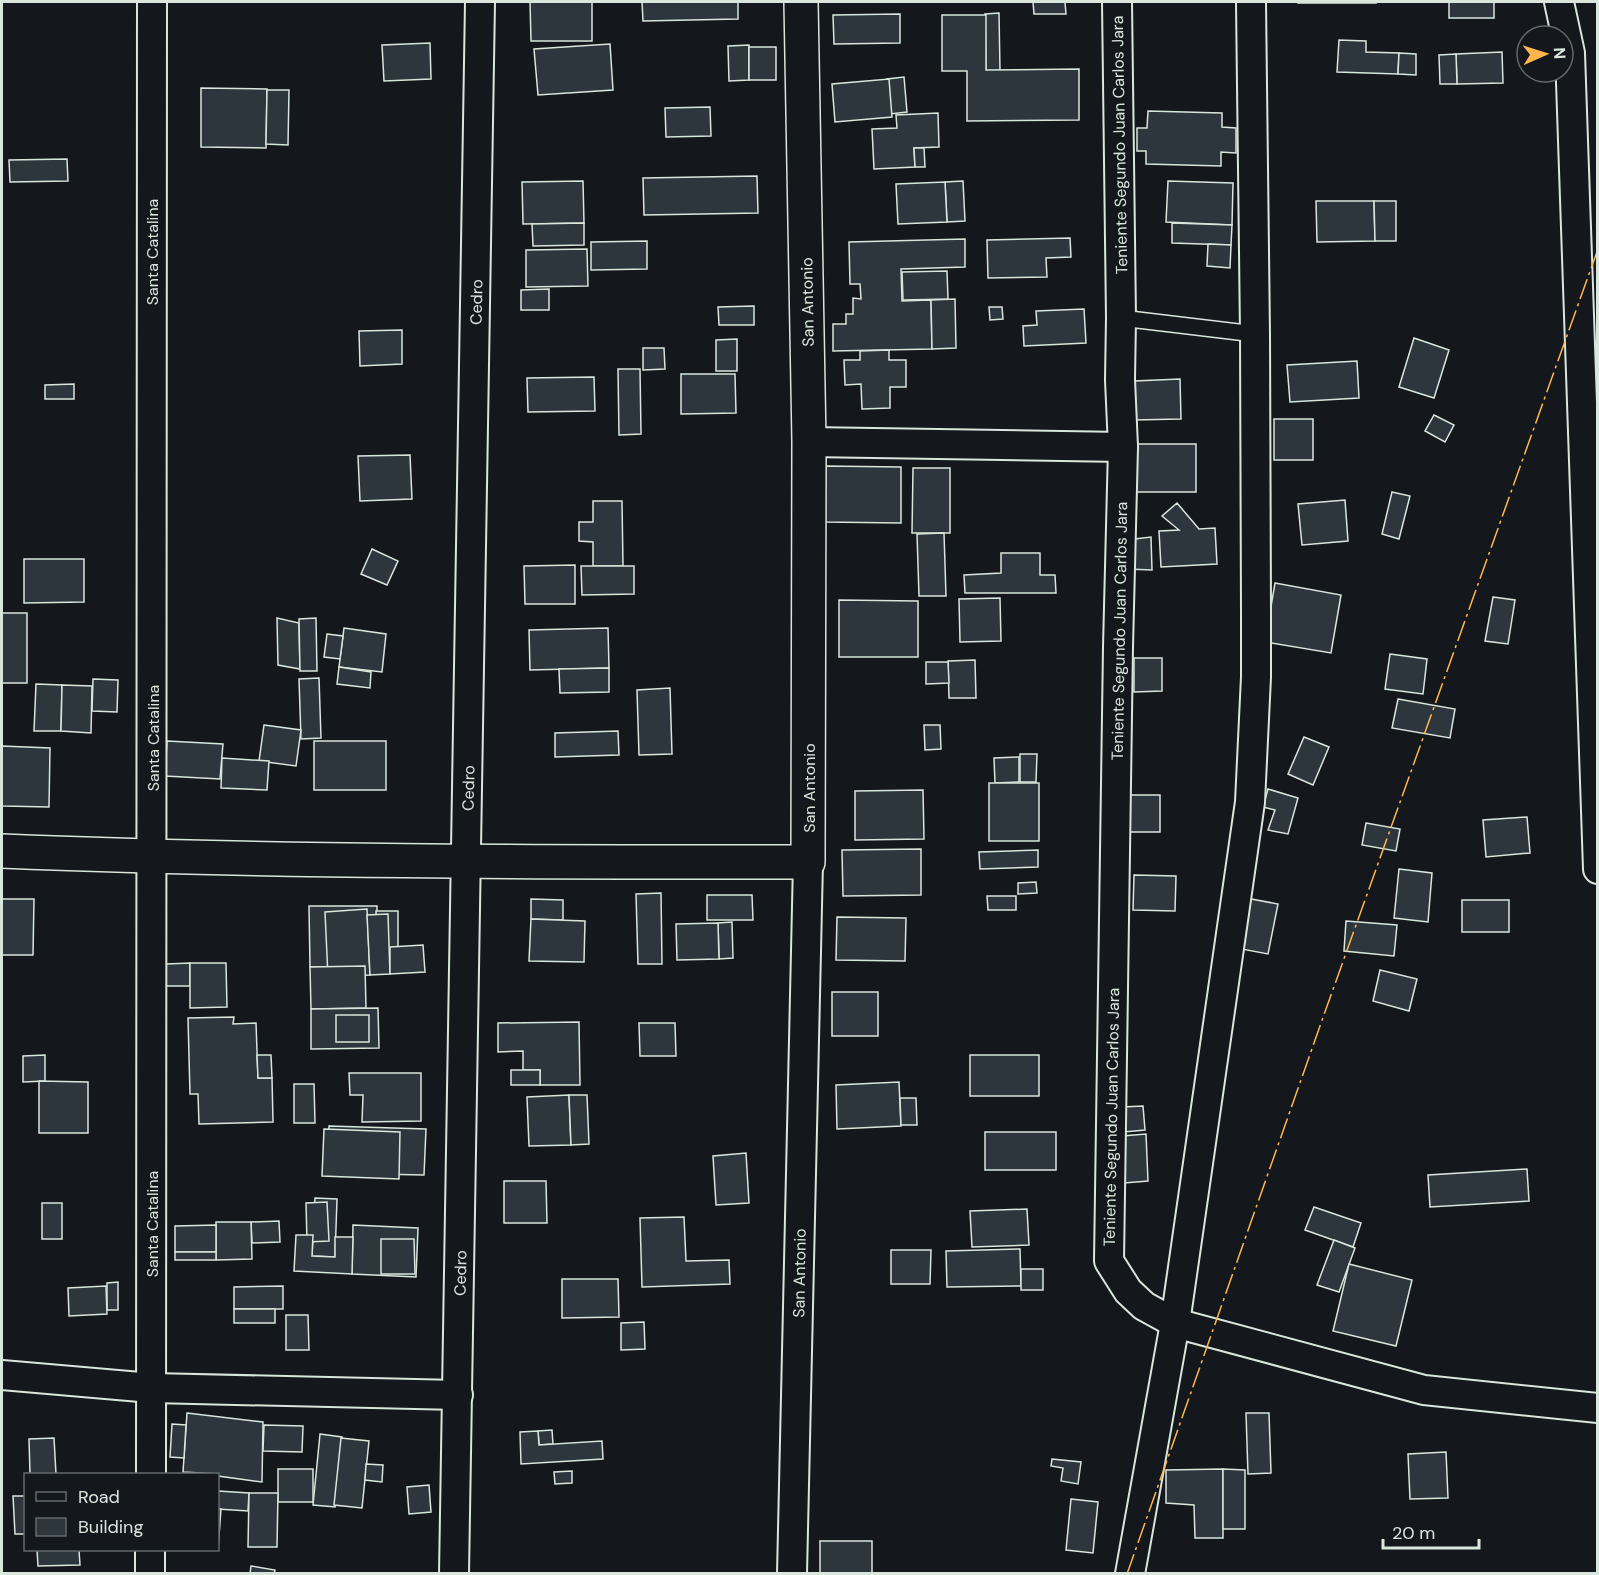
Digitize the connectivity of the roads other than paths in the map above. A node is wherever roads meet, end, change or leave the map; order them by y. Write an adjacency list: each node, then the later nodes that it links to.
1 (152, 2): 12 (street, Santa Catalina)
2 (480, 2): 13 (street, Cedro)
3 (801, 2): 9 (street, San Antonio)
4 (1117, 2): 7 (street, Teniente Segundo Juan Carlos Jara)
5 (1251, 2): 8 (street)
6 (1559, 2): 15 (street)
7 (1121, 318): 8 (lane); 10 (street, Teniente Segundo Juan Carlos Jara)
8 (1255, 334): 16 (street)
9 (809, 442): 10 (street); 14 (street, San Antonio)
10 (1123, 447): 16 (street, Teniente Segundo Juan Carlos Jara)
11 (2, 851): 12 (street)
12 (153, 857): 13 (street); 18 (street, Santa Catalina)
13 (467, 862): 14 (street); 19 (street, Cedro)
14 (808, 862): 25 (street, San Antonio)
15 (1598, 869)
16 (1175, 1323): 20 (street); 26 (street)
17 (2, 1375): 18 (street)
18 (152, 1388): 19 (street); 21 (street, Santa Catalina)
19 (458, 1395): 24 (street, Cedro)
20 (1598, 1408)
21 (151, 1473)
22 (150, 1551): 23 (street)
23 (150, 1574)
24 (454, 1574)
25 (792, 1574)
26 (1130, 1574)

